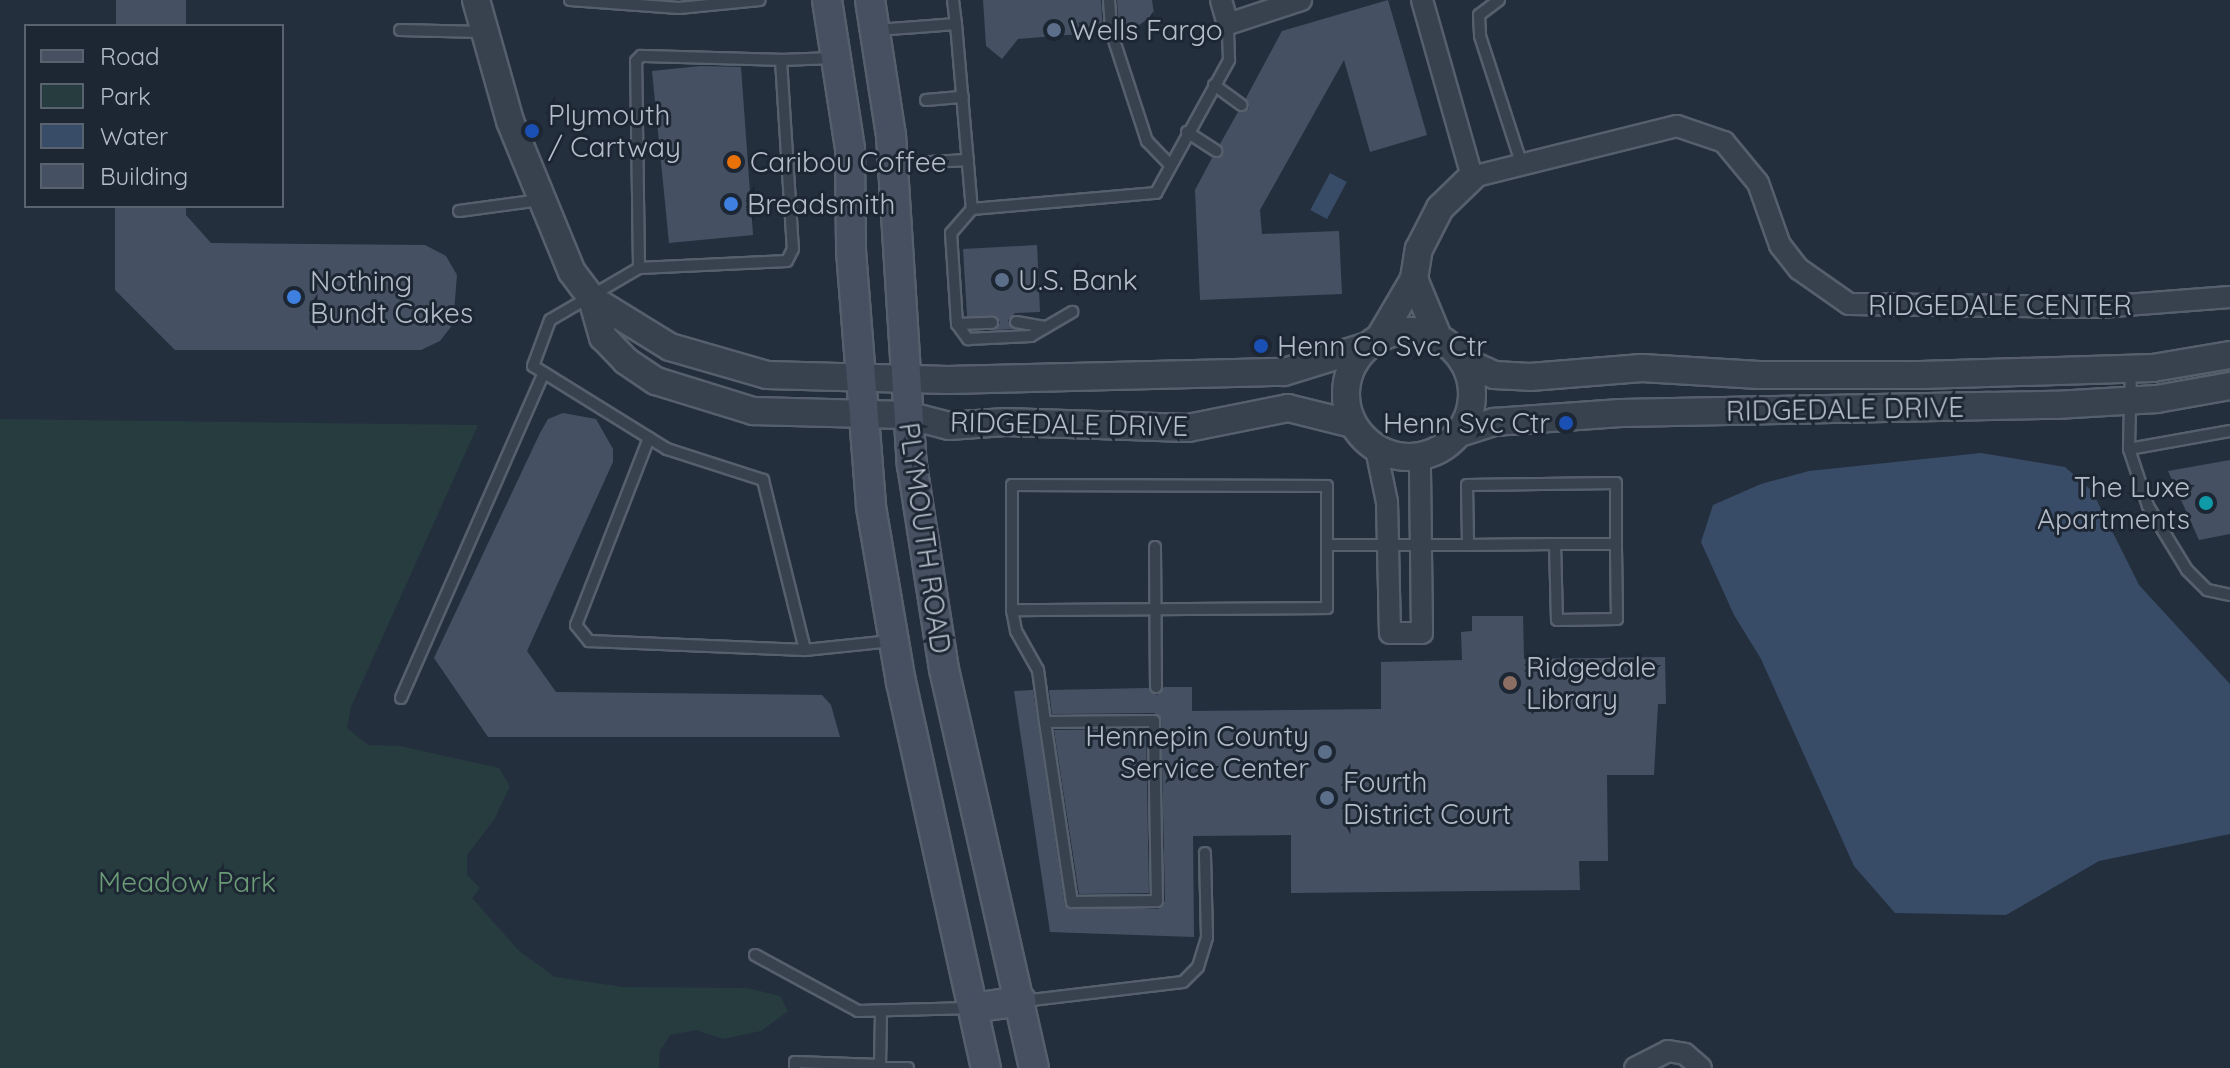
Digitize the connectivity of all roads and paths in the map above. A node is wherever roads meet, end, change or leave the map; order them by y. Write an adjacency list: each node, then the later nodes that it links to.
1 (570, 0): 2 (lane)
2 (760, 0)
3 (827, 0): 17 (main road, PLYMOUTH ROAD)
4 (870, 0): 16 (main road, PLYMOUTH ROAD)
5 (879, 0): 16 (main road)
6 (953, 0): 13 (lane)
7 (1109, 0): 27 (lane)
8 (1221, 0): 14 (street)
9 (1301, 0): 14 (street)
10 (1422, 0): 29 (street)
11 (1499, 0): 28 (lane)
12 (482, 8): 15 (lane); 30 (street, RIDGEDALE DRIVE)
13 (956, 24): 16 (lane); 20 (lane)
14 (1228, 24): 19 (lane)
15 (400, 30)
16 (877, 30): 49 (main road, PLYMOUTH ROAD)
17 (837, 58): 18 (lane); 48 (main road, PLYMOUTH ROAD)
18 (781, 60): 33 (lane); 33 (lane)
19 (1214, 85): 22 (lane); 23 (lane)
20 (963, 97): 21 (lane); 25 (lane)
21 (926, 100)
22 (1242, 105)
23 (1187, 132): 24 (lane); 27 (lane)
24 (1216, 151)
25 (968, 160): 26 (lane); 31 (lane)
26 (930, 162)
27 (1170, 165): 31 (lane)
28 (1522, 166): 29 (street, RIDGEDALE CENTER); 35 (street, RIDGEDALE CENTER)
29 (1472, 177): 34 (street)
30 (540, 200): 32 (lane); 36 (street, RIDGEDALE DRIVE)
31 (972, 209): 40 (lane)
32 (459, 211)
33 (639, 268): 36 (lane)
34 (1414, 279): 42 (street); 43 (street)
35 (2230, 297)
36 (592, 299): 47 (lane); 48 (street, RIDGEDALE DRIVE); 52 (street, RIDGEDALE DRIVE)
37 (1072, 312): 41 (lane)
38 (1016, 322): 41 (lane)
39 (992, 323): 40 (lane)
40 (957, 324): 41 (lane)
41 (1046, 327)
42 (1438, 337): 43 (street); 45 (street)
43 (1373, 342): 49 (street, RIDGEDALE DRIVE); 54 (street)
44 (2230, 355): 46 (street, RIDGEDALE DRIVE)
45 (1463, 361): 46 (street, RIDGEDALE DRIVE); 56 (street)
46 (2131, 368): 51 (lane)
47 (544, 373): 57 (lane); 74 (lane)
48 (861, 379): 49 (street, RIDGEDALE DRIVE); 52 (main road, PLYMOUTH ROAD)
49 (903, 379): 53 (main road, PLYMOUTH ROAD)
50 (2230, 386): 51 (street, RIDGEDALE DRIVE)
51 (2131, 401): 56 (street, RIDGEDALE DRIVE); 59 (lane)
52 (863, 415): 53 (street, RIDGEDALE DRIVE); 71 (main road, PLYMOUTH ROAD)
53 (907, 415): 54 (street, RIDGEDALE DRIVE); 78 (main road, PLYMOUTH ROAD)
54 (1352, 424): 58 (street)
55 (2230, 431): 59 (lane)
56 (1460, 433): 60 (street)
57 (649, 438): 72 (lane); 72 (lane)
58 (1376, 449): 60 (street); 64 (street)
59 (2129, 449): 68 (lane)
60 (1426, 456): 65 (street)
61 (1555, 544): 62 (lane); 62 (lane); 66 (lane)
62 (1616, 544): 66 (lane)
63 (1327, 545): 64 (lane); 69 (lane); 70 (lane)
64 (1389, 545): 65 (lane); 65 (street)
65 (1421, 545): 66 (lane)
66 (1468, 545)
67 (1155, 547): 69 (lane)
68 (2230, 595)
69 (1156, 609): 70 (lane); 73 (lane)
70 (1012, 610): 75 (lane)
71 (894, 641): 72 (lane); 79 (main road, PLYMOUTH ROAD)
72 (805, 650)
73 (1156, 687)
74 (401, 698)
75 (1045, 722): 75 (lane)
76 (1205, 853): 78 (lane)
77 (755, 955): 80 (lane)
78 (1021, 1001): 79 (main road); 85 (main road, PLYMOUTH ROAD)
79 (973, 1008): 80 (lane); 84 (main road, PLYMOUTH ROAD)
80 (881, 1013): 81 (lane)
81 (880, 1066): 82 (lane); 83 (lane)
82 (795, 1068)
83 (908, 1068)
84 (986, 1068)
85 (1034, 1068)
86 (1635, 1068): 87 (street)
87 (1701, 1068)

